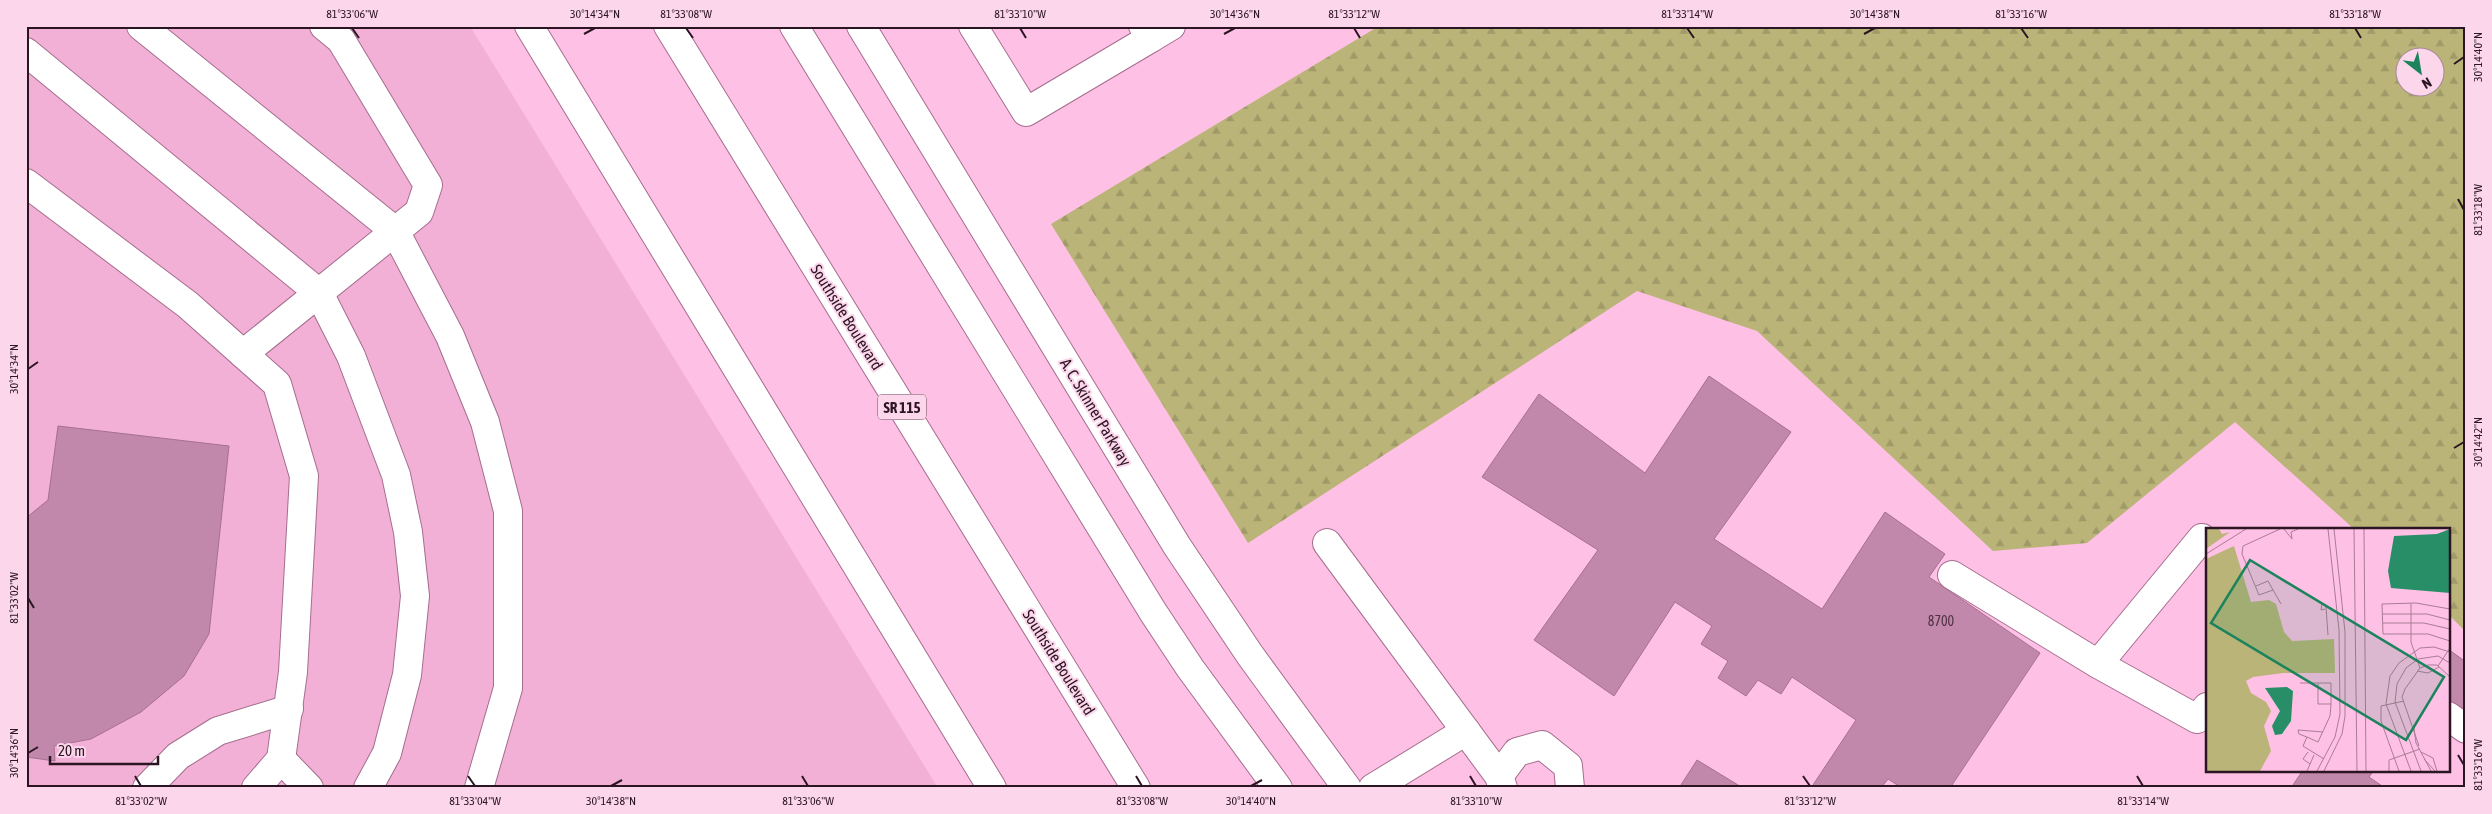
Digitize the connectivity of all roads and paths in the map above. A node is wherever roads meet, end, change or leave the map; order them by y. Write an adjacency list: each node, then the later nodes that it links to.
1 (141, 26): 11 (main road)
2 (324, 26): 11 (main road)
3 (529, 26): 30 (main road)
4 (668, 26): 31 (main road, Southside Boulevard / SR 115)
5 (794, 26): 32 (main road)
6 (861, 26): 33 (main road, A. C. Skinner Parkway)
7 (973, 26): 8 (main road)
8 (1155, 30)
9 (26, 52): 12 (main road)
10 (26, 183): 13 (main road)
11 (395, 232): 12 (main road); 29 (main road)
12 (319, 293): 13 (main road); 28 (main road)
13 (243, 354): 19 (main road)
14 (2206, 541): 17 (main road)
15 (1327, 543): 22 (main road)
16 (1952, 575): 17 (main road)
17 (2098, 664): 18 (main road)
18 (2206, 708)
19 (288, 709): 23 (main road); 25 (main road)
20 (2450, 717): 21 (main road)
21 (2466, 729)
22 (1466, 731): 24 (main road); 34 (main road)
23 (281, 759): 26 (main road); 27 (main road)
24 (1501, 782): 35 (main road)
25 (147, 788)
26 (256, 788)
27 (309, 788)
28 (368, 788)
29 (479, 788)
30 (992, 788)
31 (1136, 788)
32 (1278, 788)
33 (1348, 788)
34 (1373, 788)
35 (1570, 788)

